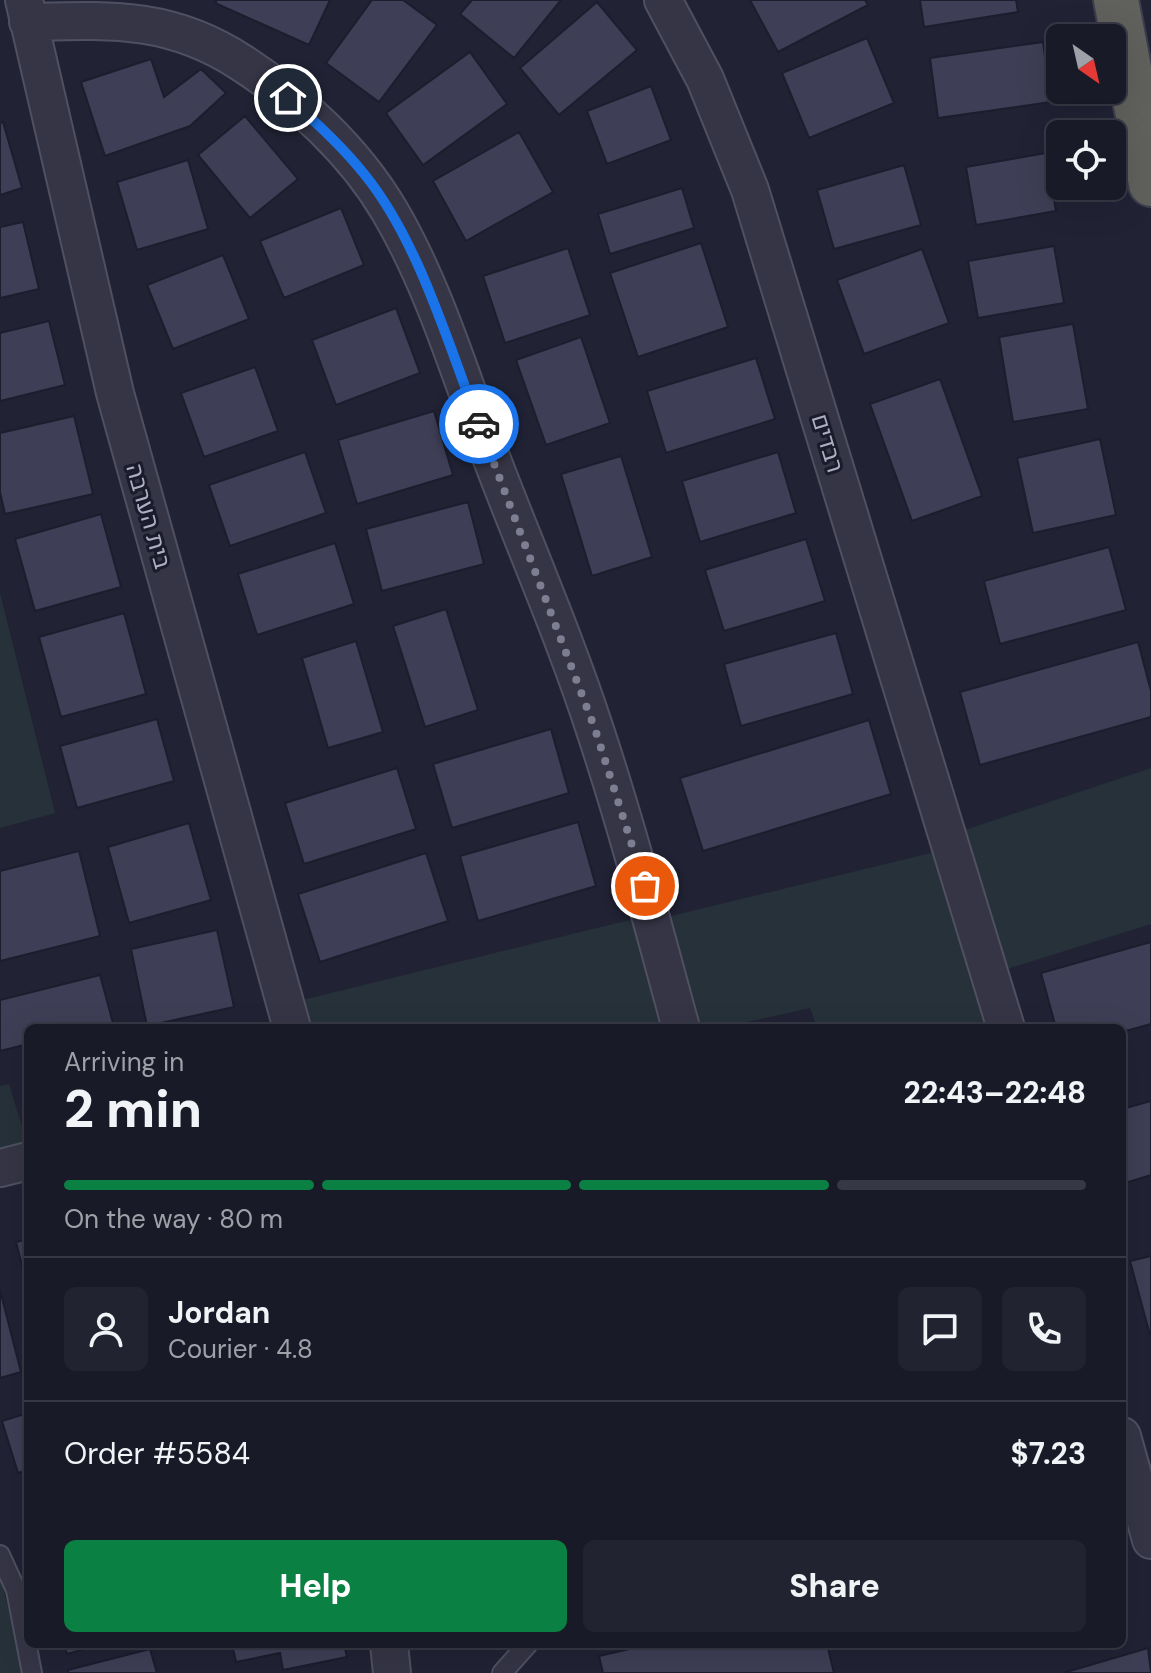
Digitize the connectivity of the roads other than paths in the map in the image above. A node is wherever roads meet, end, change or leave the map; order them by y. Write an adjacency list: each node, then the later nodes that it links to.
1 (663, 0): 7 (street, רבדים)
2 (1116, 0): 4 (highway)
3 (26, 11): 5 (street, בית הערבה); 6 (street)
4 (1151, 184)
5 (291, 1024)
6 (680, 1024)
7 (1005, 1024)
8 (24, 1162): 9 (street)
9 (0, 1168)
10 (1126, 1450): 11 (street)
11 (1151, 1540)
12 (0, 1555): 13 (lane)
13 (24, 1632)
14 (27, 1648): 17 (lane)
15 (389, 1648): 18 (street)
16 (524, 1648): 19 (lane)
17 (32, 1673)
18 (392, 1673)
19 (502, 1673)

